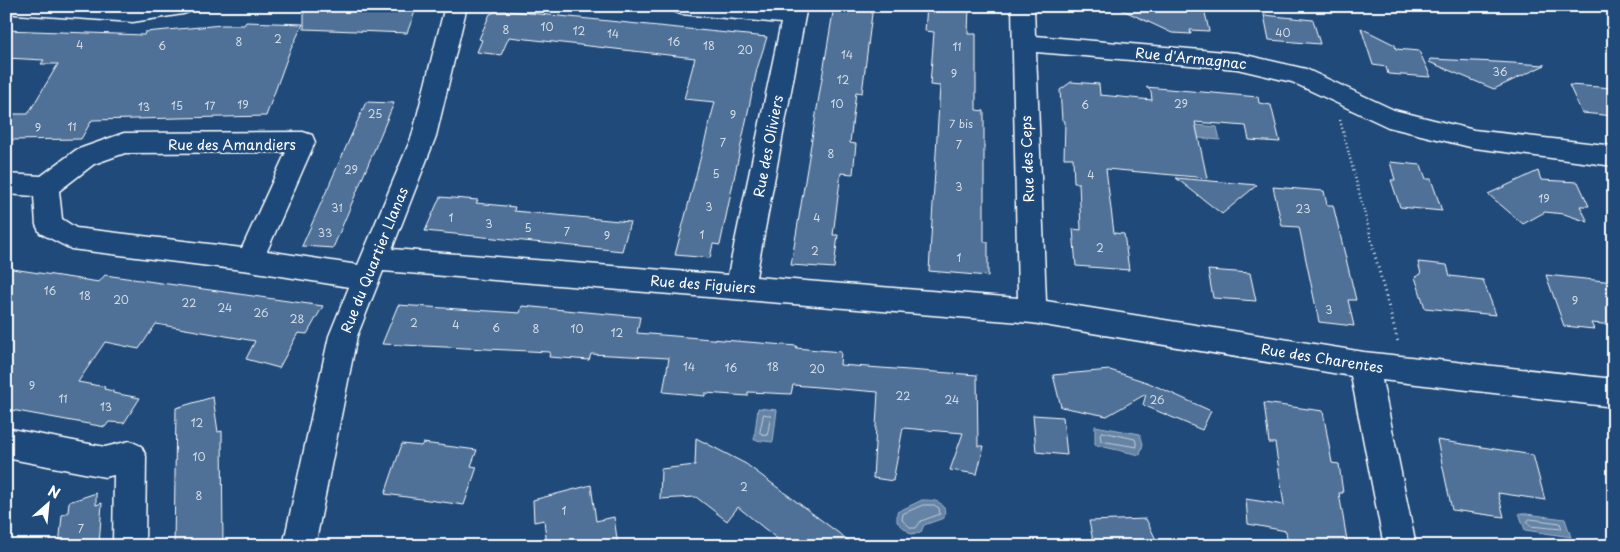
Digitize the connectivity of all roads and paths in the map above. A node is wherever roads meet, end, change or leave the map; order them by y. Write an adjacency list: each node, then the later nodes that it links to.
1 (15, 6): 2 (street)
2 (183, 6)
3 (456, 6): 13 (street, Rue du Quartier Llanas)
4 (681, 6): 6 (street)
5 (1022, 6): 7 (street, Rue des Ceps)
6 (795, 12): 14 (street, Rue des Oliviers)
7 (1024, 43): 8 (street, Rue d'Armagnac); 15 (street, Rue des Ceps)
8 (1332, 91): 9 (street, Rue d'Armagnac); 17 (path)
9 (1614, 156)
10 (6, 184): 11 (street)
11 (46, 187): 12 (street); 12 (street, Rue des Amandiers)
12 (250, 260): 13 (street)
13 (370, 269): 14 (street, Rue des Figuiers); 21 (street, Rue du Quartier Llanas)
14 (740, 286): 15 (street, Rue des Figuiers)
15 (1032, 311): 16 (street, Rue des Charentes)
16 (1364, 365): 17 (street, Rue des Charentes); 22 (street)
17 (1405, 369): 18 (street, Rue des Charentes)
18 (1614, 393)
19 (6, 443): 20 (street)
20 (129, 546)
21 (299, 546)
22 (1400, 546)

